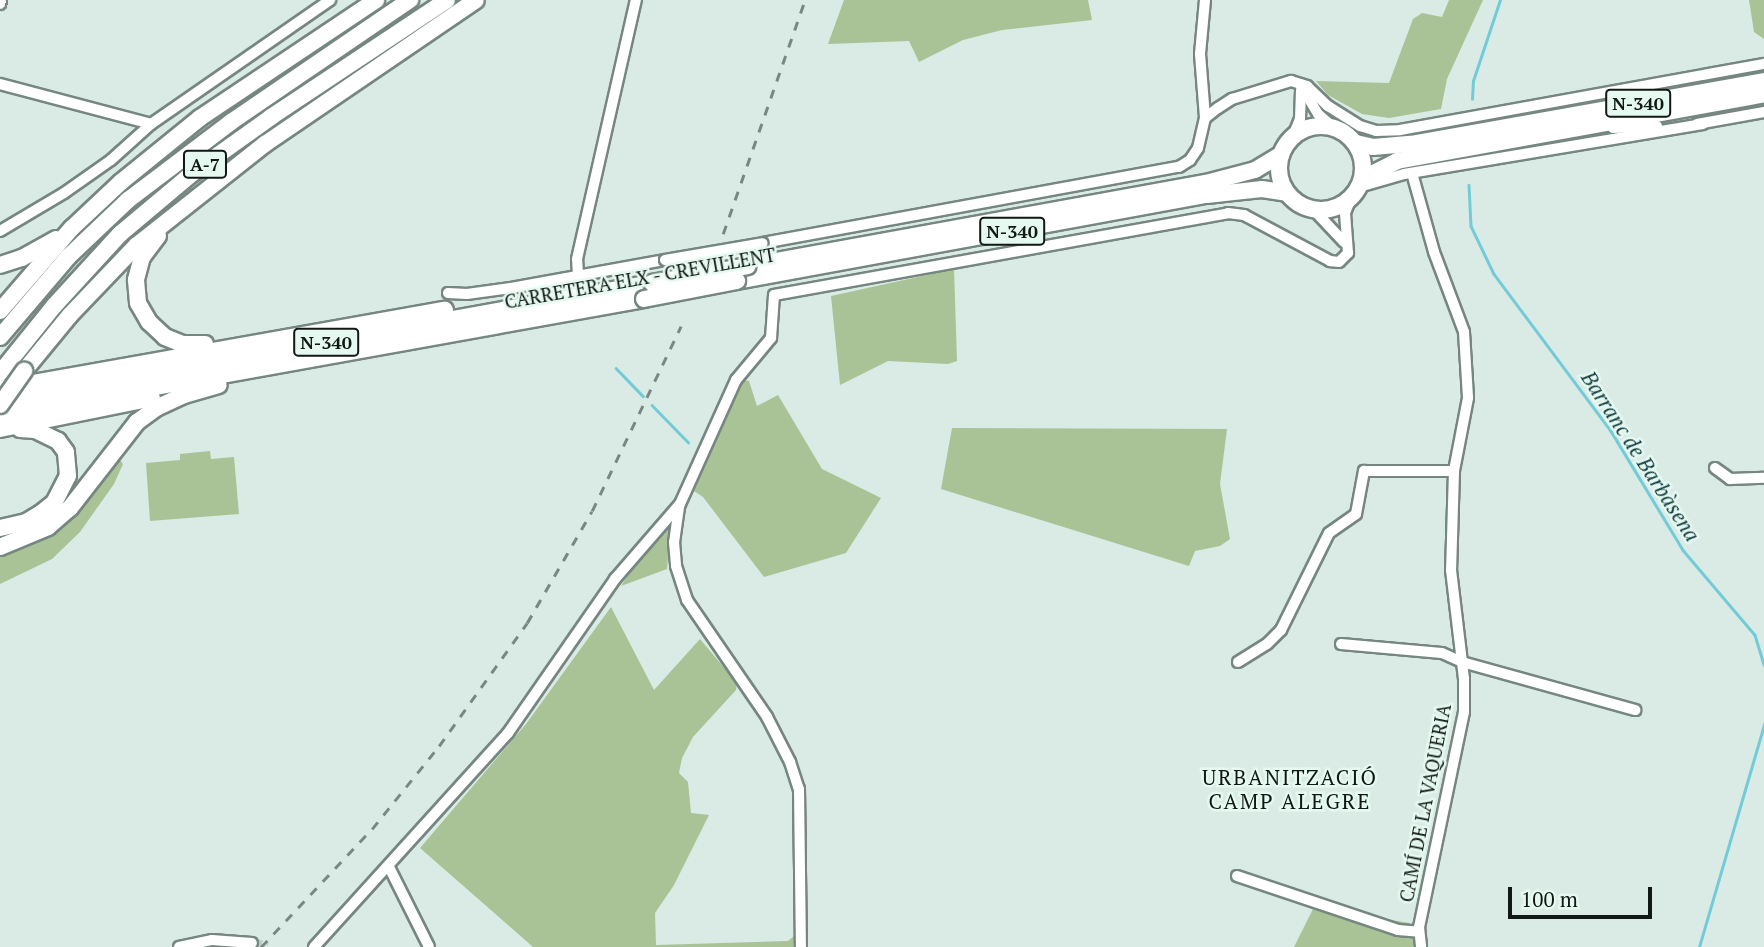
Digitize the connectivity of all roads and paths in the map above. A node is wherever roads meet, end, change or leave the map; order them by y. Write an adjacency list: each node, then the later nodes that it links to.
1 (330, 0): 16 (street)
2 (376, 0): 29 (highway)
3 (410, 0): 38 (highway, A-7)
4 (447, 0): 40 (highway, A-7)
5 (476, 0): 28 (highway)
6 (636, 0): 33 (street)
7 (1205, 0): 15 (street)
8 (1764, 64): 12 (street)
9 (1764, 80): 18 (highway, N-340)
10 (0, 83): 16 (street)
11 (1300, 84): 12 (street); 15 (street); 19 (street); 21 (street)
12 (1623, 90): 18 (street)
13 (1764, 94): 20 (highway, N-340)
14 (1764, 112): 17 (street)
15 (1205, 118): 33 (street, bridge)
16 (151, 124): 30 (street)
17 (1703, 124): 20 (street); 24 (street)
18 (1513, 126): 22 (highway, N-340)
19 (1333, 127): 21 (highway); 22 (highway)
20 (1568, 130): 25 (highway, N-340)
21 (1293, 136): 23 (highway, N-340)
22 (1356, 144): 25 (highway)
23 (1282, 154): 26 (highway); 34 (highway, CARRETERA ELX - CREVILLENT / N-340, bridge)
24 (1412, 173): 25 (street); 47 (street, CAMÍ DE LA VAQUERIA)
25 (1358, 188): 27 (highway, N-340); 31 (street)
26 (1287, 192): 27 (highway, N-340); 39 (highway, CARRETERA ELX - CREVILLENT / N-340, bridge)
27 (1313, 209): 31 (street)
28 (174, 214): 37 (highway); 43 (highway, bridge)
29 (72, 228): 32 (highway); 36 (highway)
30 (0, 231)
31 (1348, 248): 49 (street)
32 (0, 265)
33 (578, 276): 35 (street)
34 (631, 287): 37 (highway); 43 (highway, CARRETERA ELX - CREVILLENT / N-340)
35 (448, 293)
36 (0, 311)
37 (326, 330): 42 (highway)
38 (0, 337)
39 (427, 339): 41 (highway); 44 (highway, CARRETERA ELX - CREVILLENT / N-340)
40 (0, 373)
41 (228, 382): 45 (highway); 51 (highway)
42 (0, 389)
43 (0, 403)
44 (0, 415)
45 (0, 429): 50 (highway)
46 (1715, 468): 48 (street)
47 (1454, 471): 53 (street); 54 (street, CAMÍ DE LA VAQUERIA)
48 (1764, 478)
49 (679, 510): 56 (street); 64 (street)
50 (0, 528)
51 (0, 547)
52 (1341, 644): 54 (street)
53 (1238, 662)
54 (1462, 662): 55 (street); 58 (street, CAMÍ DE LA VAQUERIA)
55 (1636, 710)
56 (390, 869): 61 (street); 62 (street); 63 (street)
57 (1237, 876): 58 (street)
58 (1420, 939): 65 (street)
59 (252, 943): 60 (street)
60 (179, 947)
61 (314, 947)
62 (321, 947)
63 (429, 947)
64 (801, 947)
65 (1409, 947)

